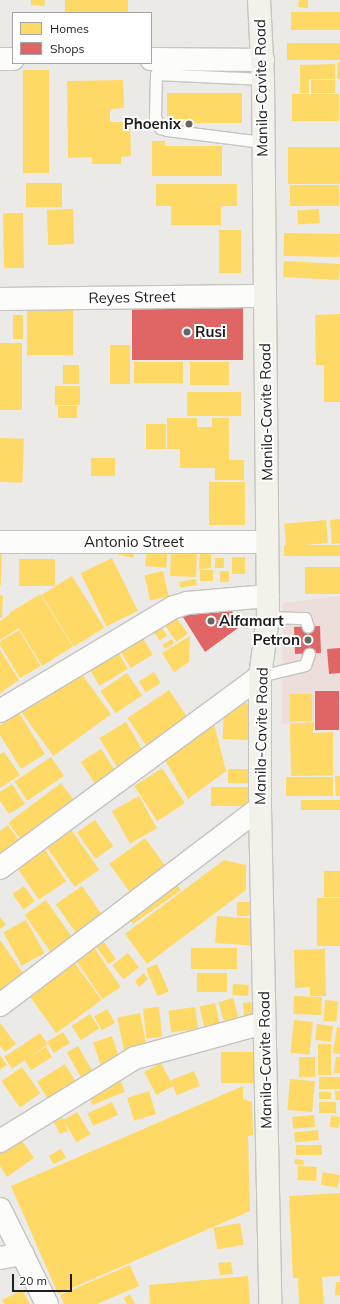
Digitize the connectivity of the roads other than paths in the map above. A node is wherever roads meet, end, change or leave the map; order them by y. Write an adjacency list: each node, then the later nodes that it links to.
1 (259, 0): 5 (main road, Manila-Cavite Road)
2 (0, 59): 3 (street)
3 (12, 59)
4 (154, 64): 5 (street); 6 (lane)
5 (263, 69): 6 (main road, Manila-Cavite Road)
6 (262, 142): 7 (main road, Manila-Cavite Road)
7 (264, 296): 8 (street, Reyes Street); 10 (main road, Manila-Cavite Road)
8 (0, 299)
9 (0, 542): 10 (street, Antonio Street)
10 (267, 542): 11 (main road, Manila-Cavite Road)
11 (268, 596): 12 (main road, Manila-Cavite Road); 16 (street)
12 (268, 617): 13 (lane); 15 (main road, Manila-Cavite Road)
13 (308, 627)
14 (309, 654): 15 (lane)
15 (260, 676): 17 (main road, Manila-Cavite Road); 18 (street)
16 (0, 711)
17 (260, 808): 19 (street); 20 (main road, Manila-Cavite Road)
18 (0, 868)
19 (0, 1005)
20 (264, 1023): 21 (street); 26 (main road, Manila-Cavite Road)
21 (0, 1141)
22 (0, 1209): 23 (street)
23 (23, 1254): 24 (street); 25 (street)
24 (0, 1258)
25 (47, 1304)
26 (270, 1304)

